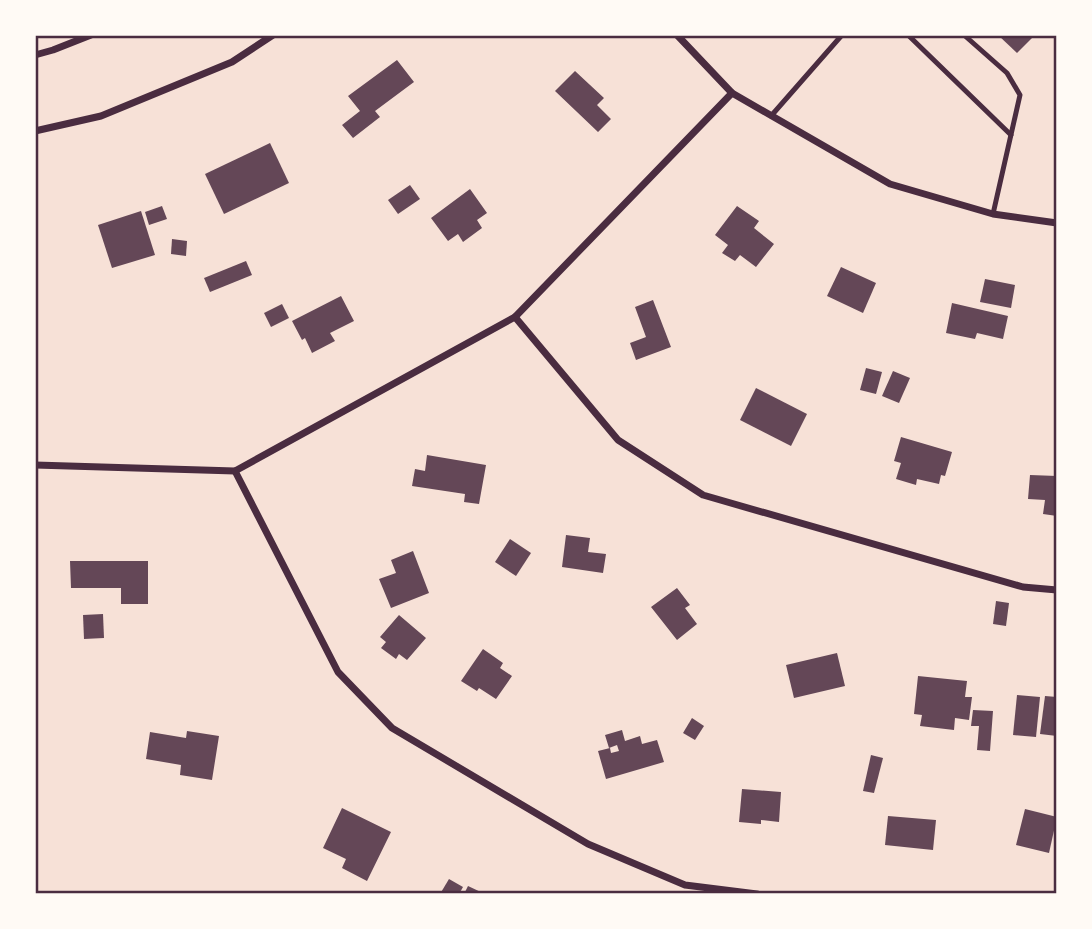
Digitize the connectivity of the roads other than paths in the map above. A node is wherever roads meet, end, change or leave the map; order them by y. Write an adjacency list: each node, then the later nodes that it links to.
1 (91, 35): 7 (street)
2 (273, 35): 10 (street)
3 (677, 35): 8 (street)
4 (842, 35): 9 (lane)
5 (908, 35): 11 (lane)
6 (964, 35): 11 (lane)
7 (35, 55)
8 (732, 93): 9 (street); 14 (street)
9 (771, 116): 12 (street)
10 (35, 131)
11 (1011, 135): 12 (lane)
12 (993, 214): 13 (street)
13 (1057, 223)
14 (515, 317): 16 (street); 17 (street)
15 (35, 466): 16 (street)
16 (235, 471): 18 (street)
17 (1057, 590)
18 (757, 894)

